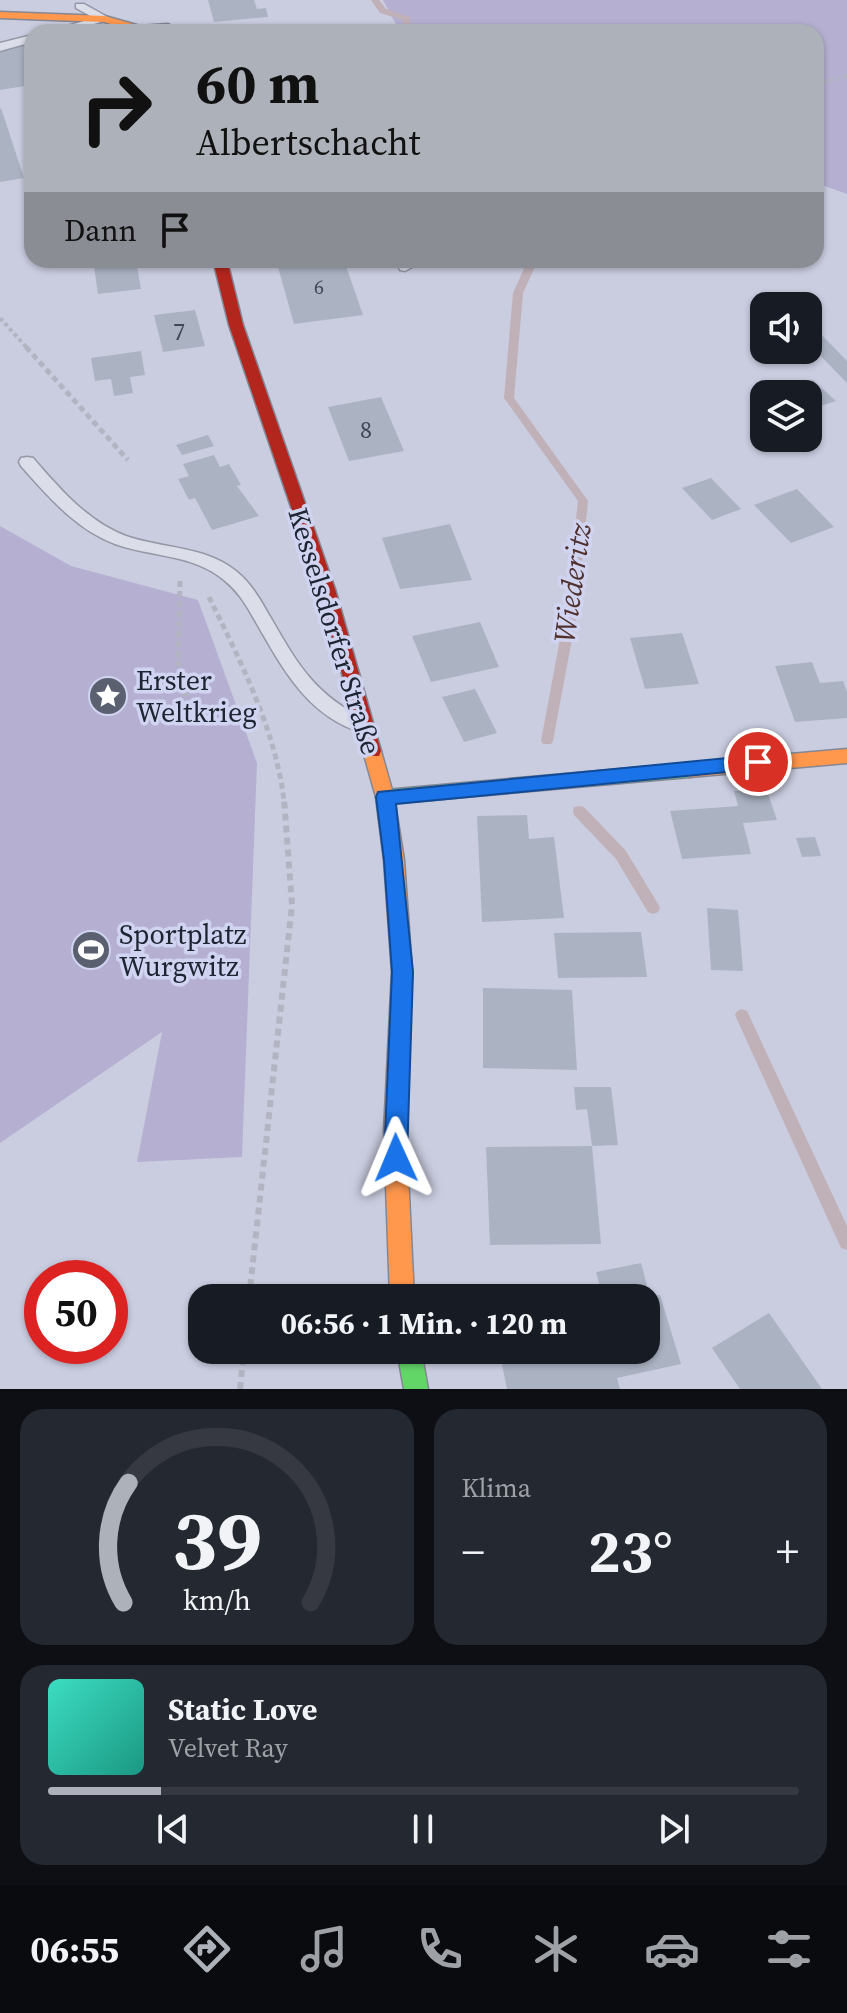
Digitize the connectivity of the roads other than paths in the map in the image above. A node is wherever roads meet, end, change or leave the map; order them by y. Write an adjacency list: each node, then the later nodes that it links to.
1 (80, 6): 3 (lane)
2 (0, 15): 3 (main road)
3 (105, 19): 4 (lane); 5 (main road)
4 (85, 24)
5 (122, 24)
6 (24, 40): 7 (lane)
7 (0, 47)
8 (222, 268): 10 (main road, Kesselsdorfer Straße)
9 (27, 462): 10 (lane)
10 (363, 726): 12 (main road, Kesselsdorfer Straße)
11 (847, 756): 12 (main road)
12 (385, 797): 13 (main road, Kesselsdorfer Straße)
13 (401, 1284)
14 (412, 1364): 15 (main road)
15 (416, 1389)

